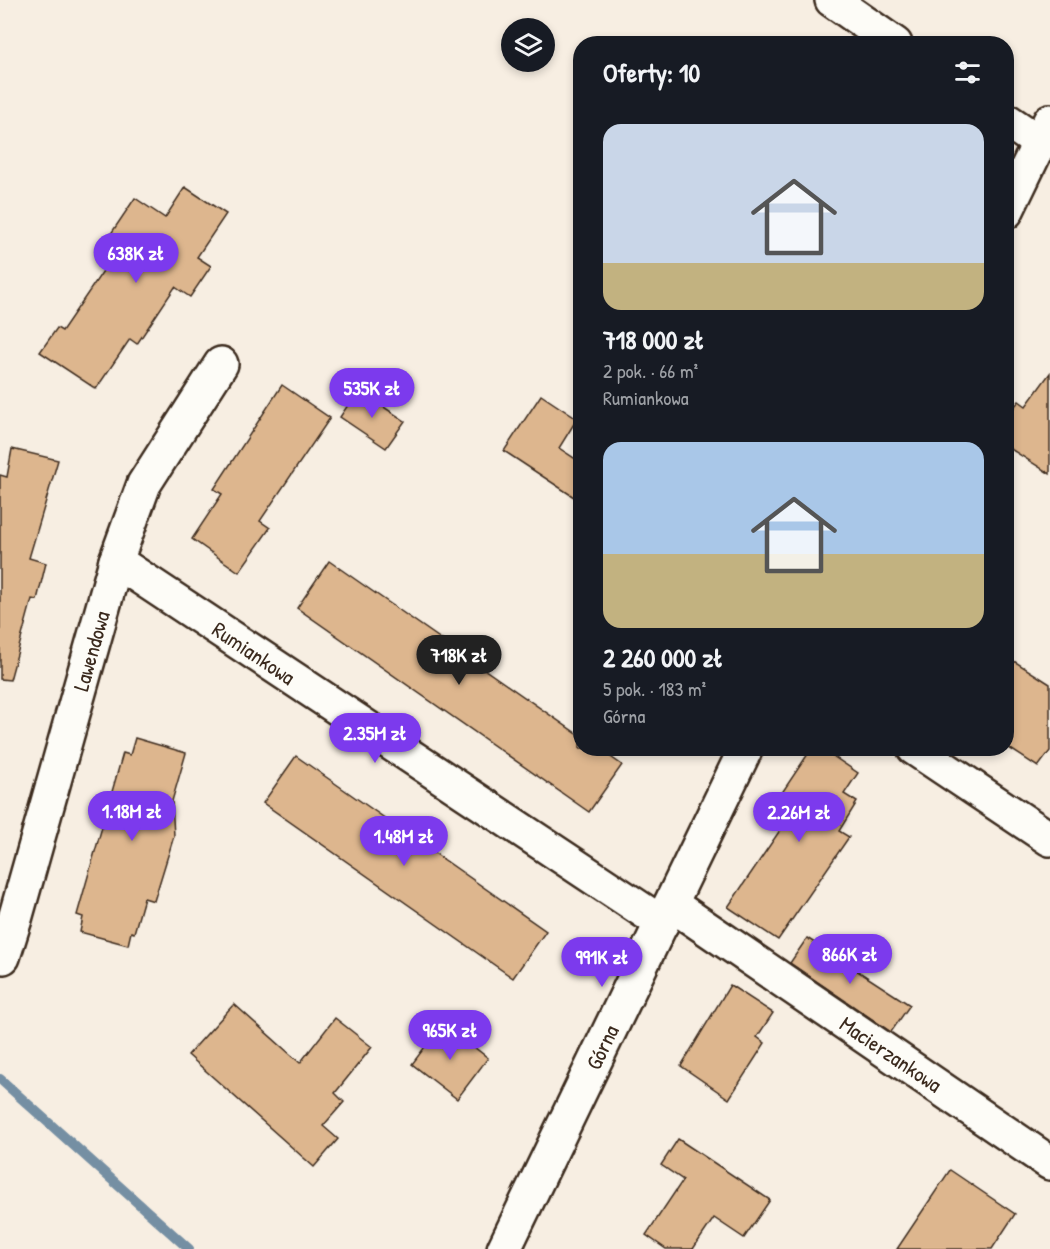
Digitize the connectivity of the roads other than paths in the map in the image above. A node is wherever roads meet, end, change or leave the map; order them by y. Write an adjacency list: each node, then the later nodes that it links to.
1 (832, 0): 2 (street)
2 (884, 36)
3 (1014, 122): 4 (street)
4 (1045, 132): 5 (street)
5 (1014, 196)
6 (220, 364): 7 (street, Lawendowa)
7 (116, 561): 11 (street, Rumiankowa); 12 (street, Lawendowa)
8 (742, 756): 11 (street, Górna)
9 (926, 756): 10 (street)
10 (1050, 839)
11 (667, 914): 13 (street, Macierzankowa); 14 (street, Górna)
12 (3, 957)
13 (1050, 1163)
14 (504, 1249)

